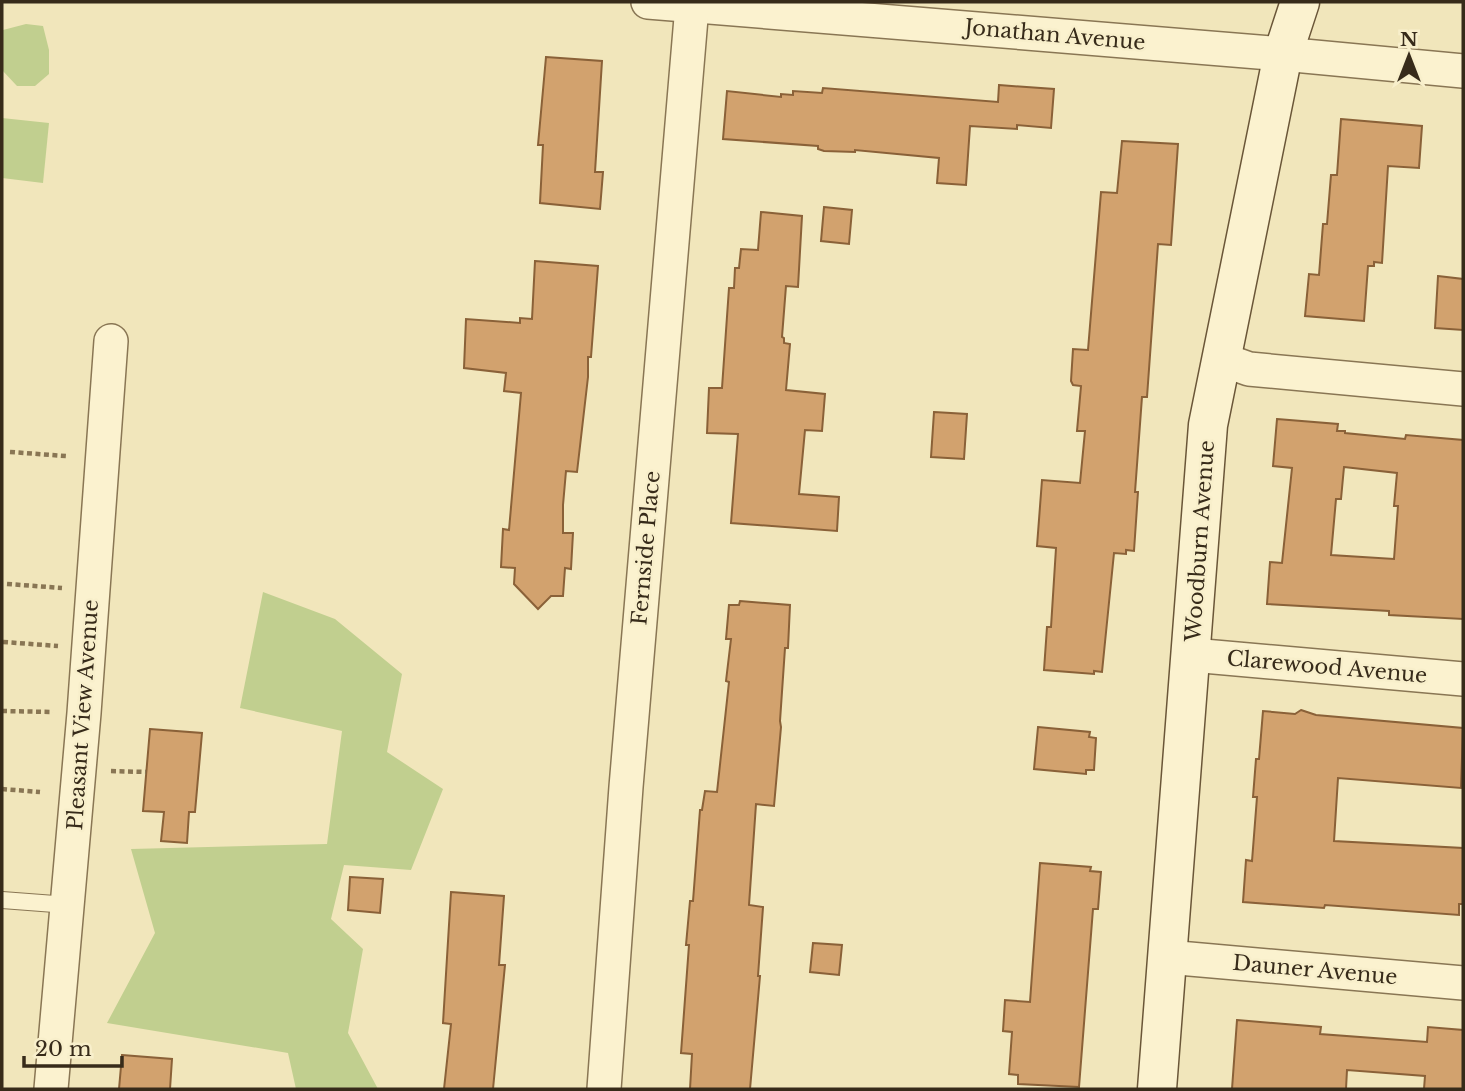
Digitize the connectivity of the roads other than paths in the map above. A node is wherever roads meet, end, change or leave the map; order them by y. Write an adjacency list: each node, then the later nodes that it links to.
1 (648, 2): 3 (street, Jonathan Avenue)
2 (1300, 2): 4 (street, Woodburn Avenue)
3 (692, 6): 4 (street, Jonathan Avenue); 16 (street, Fernside Place)
4 (1283, 54): 5 (street, Jonathan Avenue); 7 (street, Woodburn Avenue)
5 (1463, 71)
6 (111, 341): 12 (street, Pleasant View Avenue)
7 (1221, 359): 8 (street); 9 (street, Woodburn Avenue)
8 (1463, 388)
9 (1192, 655): 10 (street, Clarewood Avenue); 13 (street, Woodburn Avenue)
10 (1463, 679)
11 (2, 901): 12 (lane)
12 (68, 905): 15 (street, Pleasant View Avenue)
13 (1167, 957): 14 (street, Dauner Avenue); 17 (street, Woodburn Avenue)
14 (1463, 983)
15 (51, 1089)
16 (604, 1089)
17 (1157, 1089)

